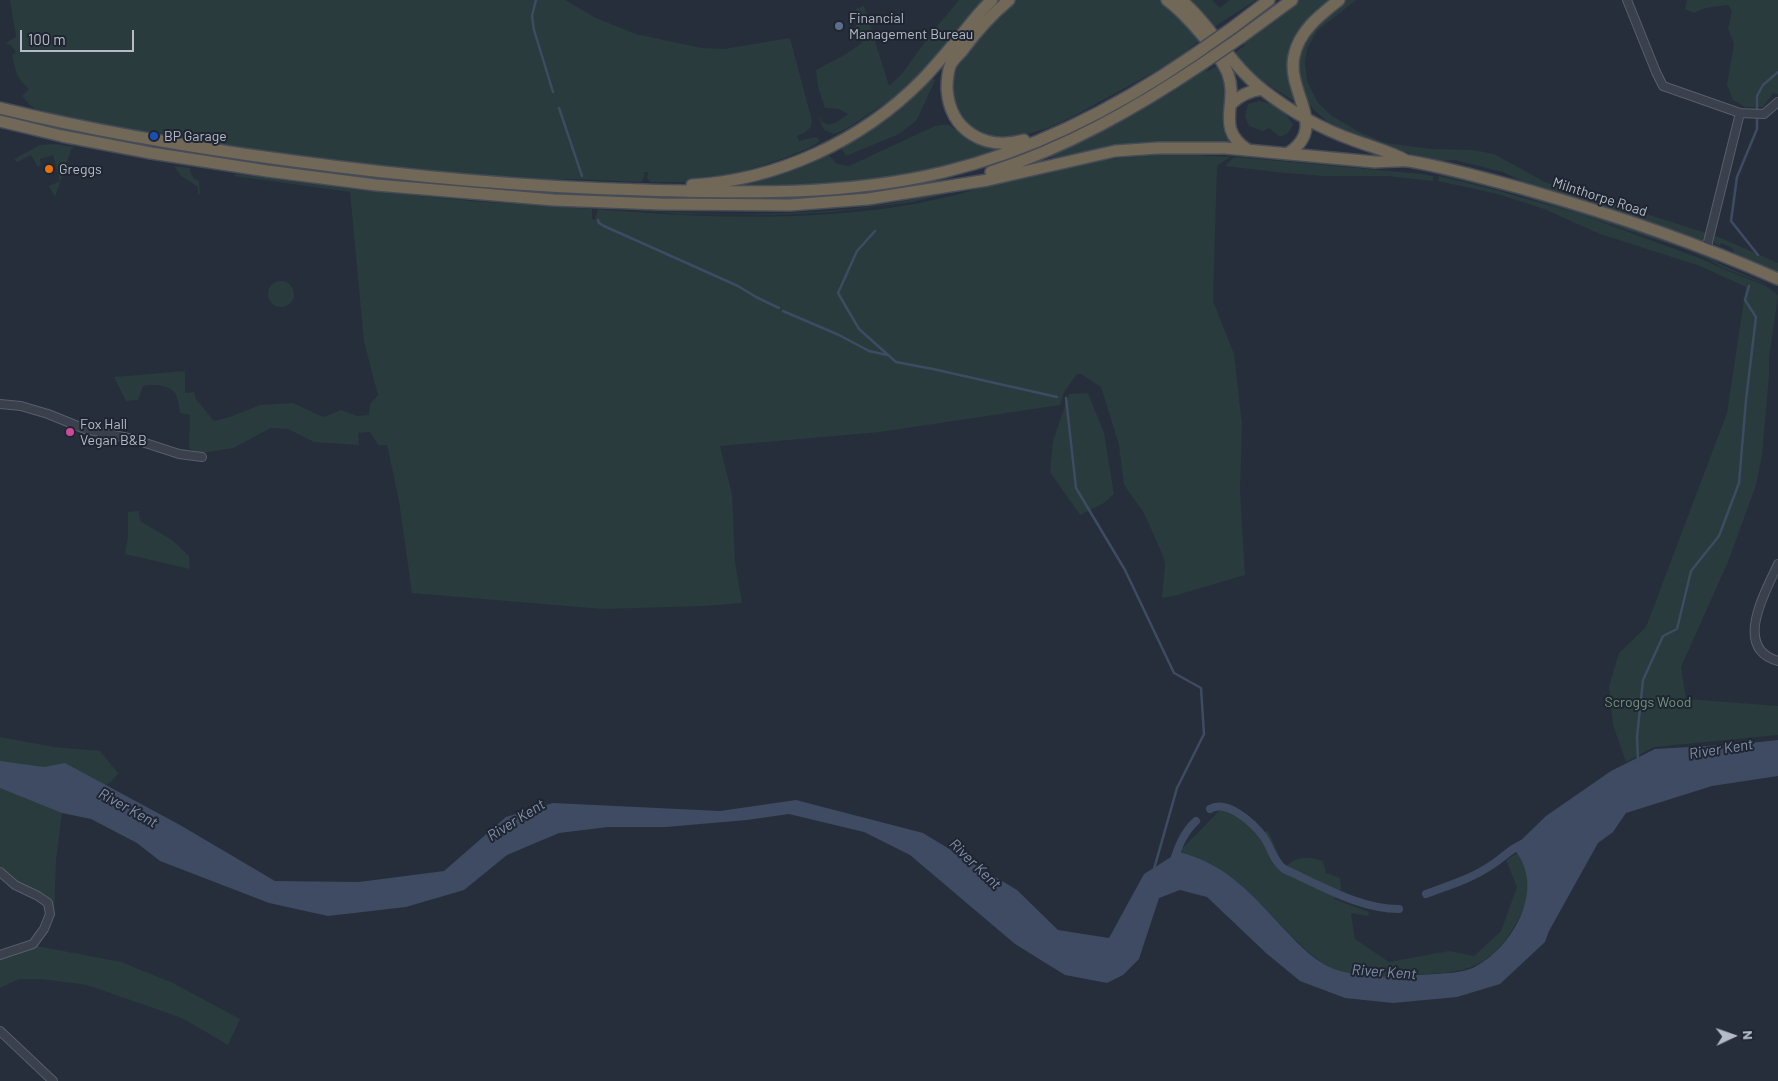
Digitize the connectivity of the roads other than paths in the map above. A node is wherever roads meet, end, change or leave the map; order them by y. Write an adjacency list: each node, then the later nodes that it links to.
1 (992, 0): 21 (highway)
2 (1009, 0): 16 (highway)
3 (1167, 0): 11 (highway)
4 (1181, 0): 9 (highway)
5 (1269, 0): 16 (highway, bridge)
6 (1292, 0): 20 (highway, bridge)
7 (1339, 0): 14 (highway)
8 (1627, 0): 13 (street)
9 (1262, 90): 11 (highway); 14 (highway)
10 (1778, 102): 13 (street)
11 (1231, 104): 17 (highway)
12 (0, 108): 21 (highway)
13 (1744, 113): 22 (street)
14 (1306, 118): 18 (highway); 19 (highway, Milnthorpe Road)
15 (0, 121): 20 (highway)
16 (1068, 128): 21 (highway)
17 (1248, 150): 18 (highway); 20 (highway)
18 (1287, 154): 19 (highway, Milnthorpe Road)
19 (1406, 161): 22 (highway, Milnthorpe Road)
20 (926, 189)
21 (615, 190)
22 (1706, 250): 23 (highway, Milnthorpe Road)
23 (1778, 279)
24 (0, 404): 25 (street)
25 (202, 457)
26 (1778, 564): 27 (street)
27 (1778, 661)
28 (0, 872): 29 (street)
29 (0, 955)
30 (0, 1031): 31 (street)
31 (53, 1081)

